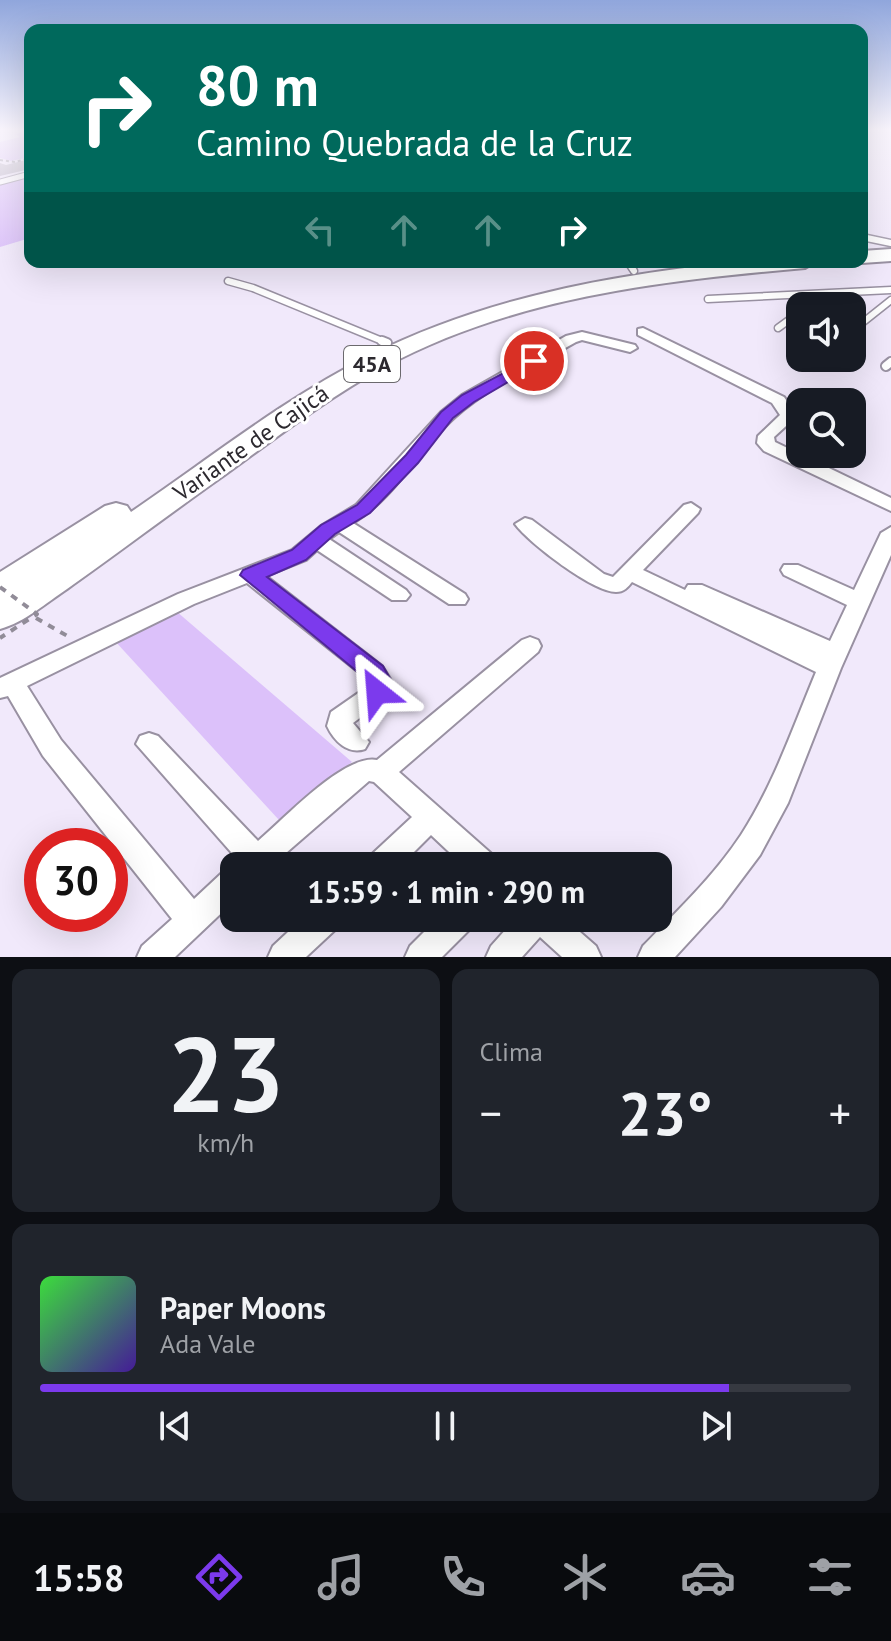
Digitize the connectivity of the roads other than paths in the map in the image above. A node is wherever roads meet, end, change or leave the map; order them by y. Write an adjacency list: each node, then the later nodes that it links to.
1 (24, 176): 2 (lane)
2 (0, 182)
3 (868, 239): 4 (lane)
4 (891, 245): 5 (highway)
5 (868, 249)
6 (891, 255): 7 (highway)
7 (868, 257)
8 (627, 268): 20 (highway, Variante de Cajicá / 45A)
9 (733, 268): 36 (highway, Variante de Cajicá / 45A)
10 (228, 281): 20 (lane)
11 (891, 290): 12 (lane)
12 (858, 292)
13 (786, 296): 14 (lane)
14 (708, 299)
15 (891, 300): 16 (lane)
16 (866, 320)
17 (786, 322): 18 (lane)
18 (778, 328)
19 (643, 332): 22 (street)
20 (387, 343): 31 (highway, Variante de Cajicá / 45A)
21 (630, 348): 24 (street)
22 (891, 505)
23 (691, 509): 29 (street)
24 (339, 523): 27 (street); 34 (street)
25 (525, 524): 29 (street)
26 (891, 533): 35 (street)
27 (316, 540): 30 (street); 33 (street)
28 (791, 570): 35 (street)
29 (629, 572): 38 (street)
30 (251, 575): 39 (street); 40 (street)
31 (0, 587)
32 (695, 590): 38 (street)
33 (399, 595)
34 (457, 599)
35 (859, 601): 38 (street)
36 (12, 615)
37 (530, 646): 42 (street)
38 (832, 660): 59 (street)
39 (6, 686): 49 (street)
40 (356, 742)
41 (149, 744): 44 (street)
42 (381, 772): 43 (street); 45 (street)
43 (430, 818): 46 (street); 47 (street)
44 (244, 852)
45 (267, 852)
46 (395, 852)
47 (468, 852)
48 (220, 893): 49 (street)
49 (191, 919): 54 (street)
50 (310, 932): 55 (street)
51 (445, 932): 56 (street)
52 (526, 932): 57 (street)
53 (556, 932): 58 (street)
54 (153, 957)
55 (284, 957)
56 (421, 957)
57 (502, 957)
58 (585, 957)
59 (654, 957)

